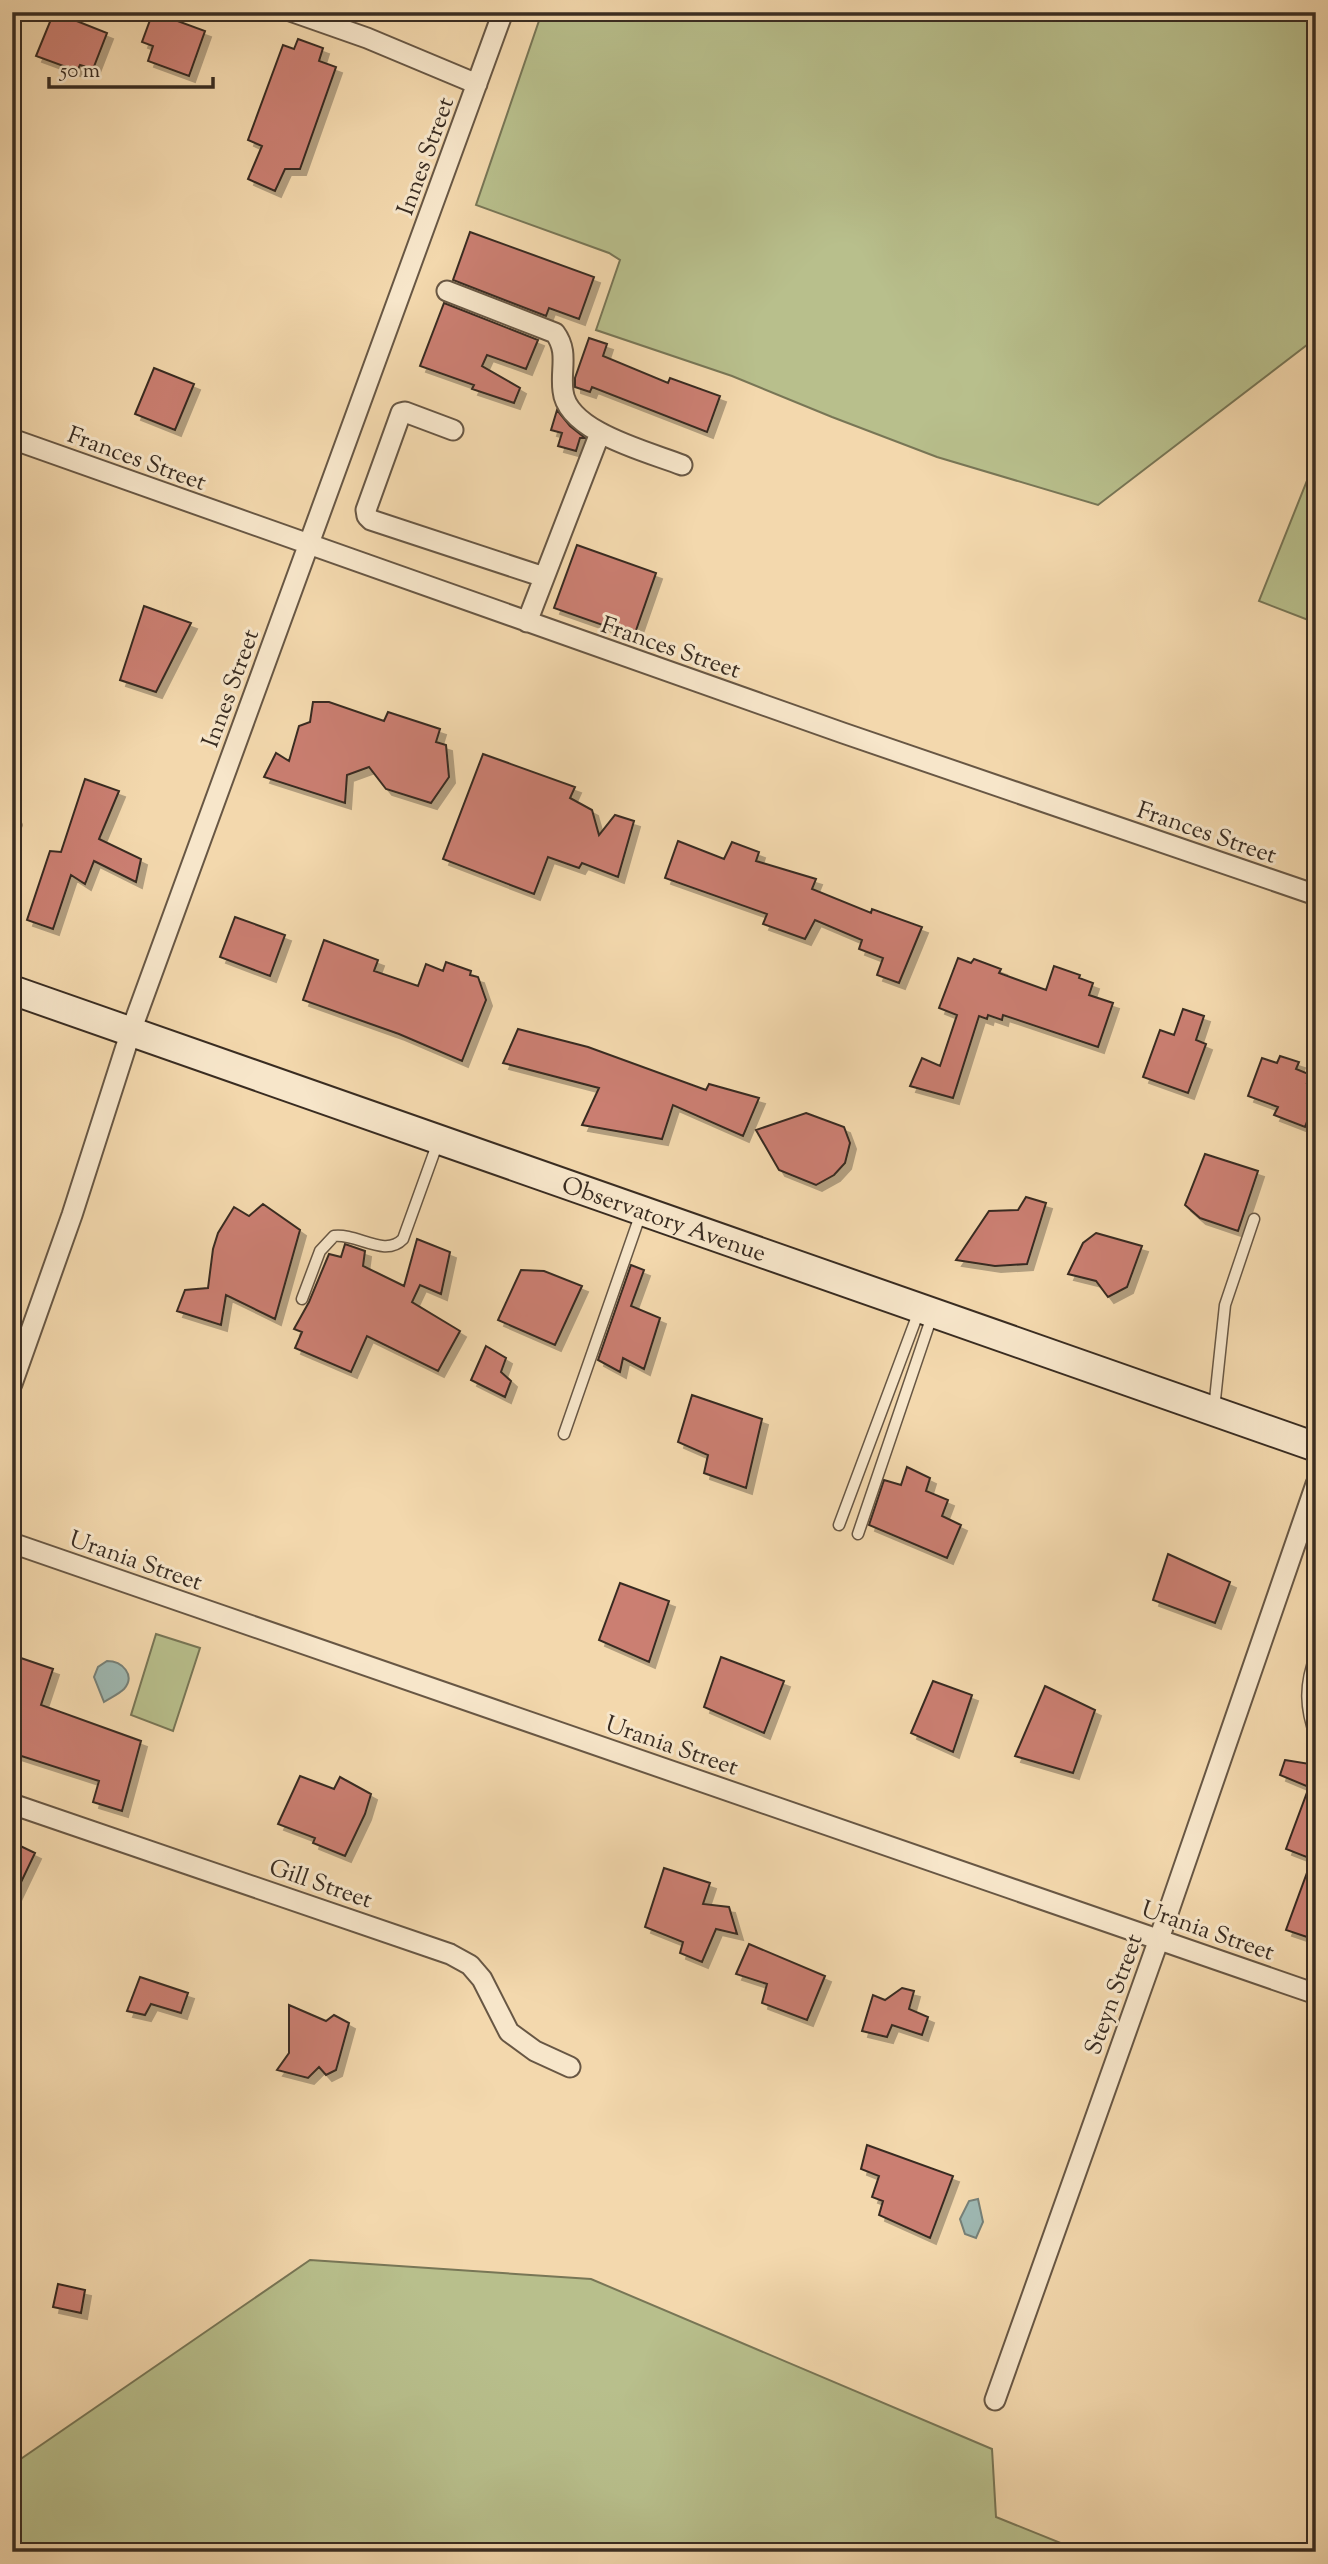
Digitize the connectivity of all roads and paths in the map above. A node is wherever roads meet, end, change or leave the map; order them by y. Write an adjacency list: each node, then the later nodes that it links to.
1 (293, 12): 3 (street)
2 (503, 12): 3 (street, Innes Street)
3 (477, 84): 9 (street, Innes Street)
4 (447, 291): 6 (street)
5 (453, 430): 10 (street)
6 (600, 433): 8 (street); 10 (street)
7 (12, 439): 9 (street, Frances Street)
8 (682, 465)
9 (308, 545): 11 (street, Frances Street); 16 (street, Innes Street)
10 (544, 578): 11 (street)
11 (527, 622): 14 (street, Frances Street)
12 (12, 811): 13 (lane)
13 (12, 842)
14 (1316, 895)
15 (12, 990): 16 (main road, Observatory Avenue)
16 (131, 1031): 17 (main road, Observatory Avenue); 22 (street, Innes Street)
17 (439, 1138): 18 (main road, Observatory Avenue); 20 (lane)
18 (642, 1209): 21 (main road, Observatory Avenue); 24 (lane)
19 (1254, 1219): 23 (lane)
20 (302, 1299)
21 (927, 1309): 23 (main road, Observatory Avenue); 27 (lane); 28 (lane)
22 (12, 1384)
23 (1214, 1411): 25 (main road, Observatory Avenue)
24 (564, 1434)
25 (1316, 1447)
26 (1316, 1484): 33 (street, Steyn Street)
27 (839, 1525)
28 (858, 1534)
29 (12, 1543): 33 (street, Urania Street)
30 (1316, 1654): 31 (lane)
31 (1316, 1738)
32 (12, 1804): 35 (street, Gill Street)
33 (1159, 1939): 34 (street, Urania Street); 36 (street, Steyn Street)
34 (1316, 1994)
35 (570, 2067)
36 (995, 2400)

